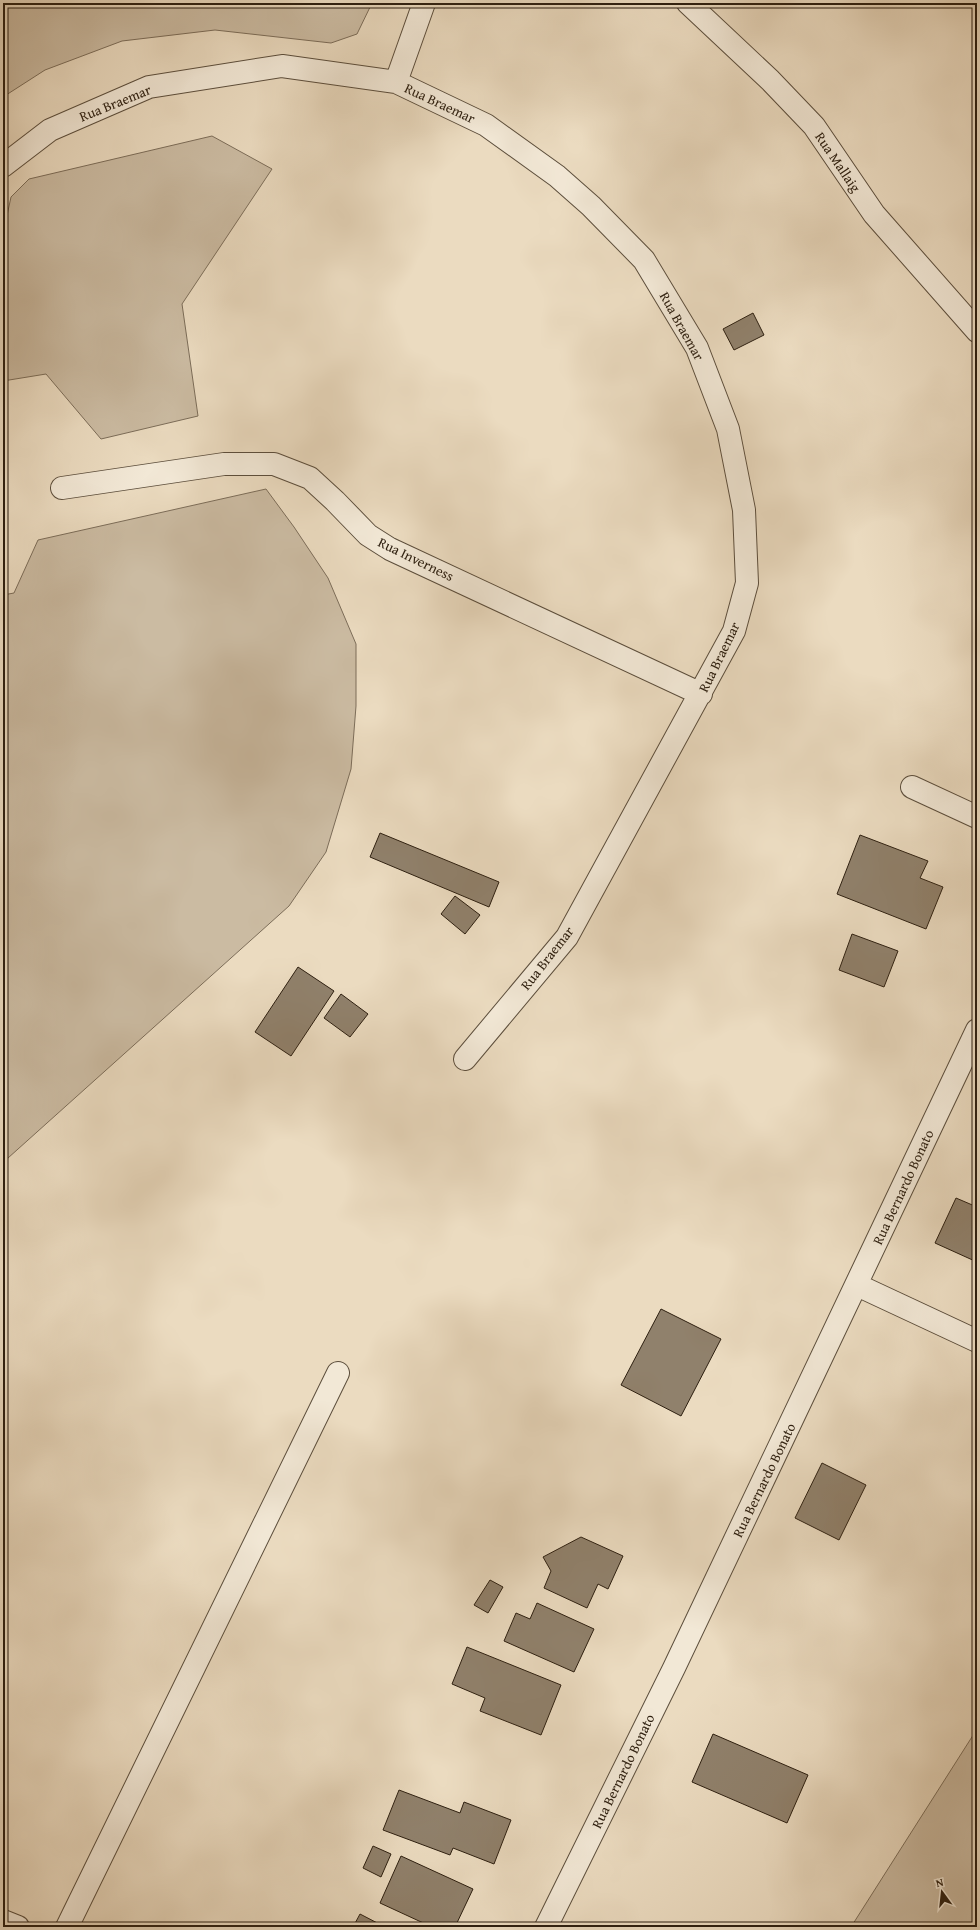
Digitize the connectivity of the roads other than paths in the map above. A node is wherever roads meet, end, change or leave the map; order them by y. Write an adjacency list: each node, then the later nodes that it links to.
1 (424, 3): 3 (street)
2 (688, 3): 5 (street, Rua Mallaig)
3 (396, 82): 4 (street, Rua Braemar); 7 (street, Rua Braemar)
4 (3, 166)
5 (977, 331)
6 (62, 488): 7 (street, Rua Inverness)
7 (701, 694): 11 (street, Rua Braemar)
8 (912, 787): 9 (street)
9 (977, 817)
10 (977, 1030): 12 (street, Rua Bernardo Bonato)
11 (465, 1059)
12 (857, 1285): 13 (street); 18 (street, Rua Bernardo Bonato)
13 (977, 1341)
14 (338, 1372): 17 (street)
15 (3, 1921): 16 (street)
16 (18, 1927)
17 (67, 1927)
18 (546, 1927)

